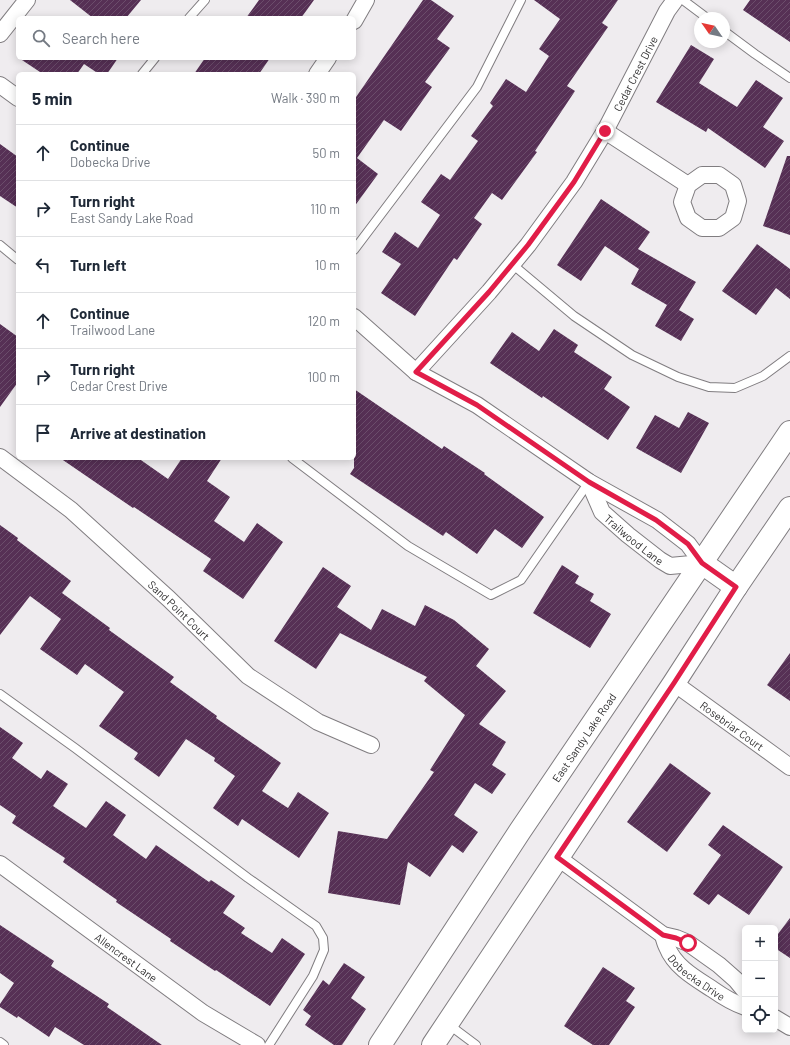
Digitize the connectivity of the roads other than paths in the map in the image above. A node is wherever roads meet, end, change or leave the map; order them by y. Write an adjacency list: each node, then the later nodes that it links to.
1 (27, 0): 10 (street)
2 (204, 0): 8 (lane)
3 (366, 0): 9 (street)
4 (521, 0): 22 (lane)
5 (675, 0): 19 (street, Cedar Crest Drive)
6 (683, 0): 7 (lane)
7 (699, 12)
8 (191, 16)
9 (356, 18)
10 (0, 34)
11 (730, 35): 16 (lane)
12 (153, 60): 14 (lane)
13 (327, 60): 15 (street)
14 (144, 72)
15 (318, 72)
16 (790, 78)
17 (0, 85): 18 (street)
18 (16, 97)
19 (605, 131): 20 (street); 24 (street, Cedar Crest Drive)
20 (688, 185)
21 (0, 245): 23 (lane)
22 (356, 247)
23 (16, 258)
24 (512, 264): 26 (lane); 27 (street, Cedar Crest Drive)
25 (356, 319): 27 (street, Trailwood Lane)
26 (790, 356)
27 (416, 372): 31 (street, Trailwood Lane)
28 (790, 432): 33 (main road, East Sandy Lake Road)
29 (0, 457): 37 (street, Sand Point Court)
30 (295, 460): 31 (lane)
31 (589, 482): 33 (street, Trailwood Lane); 33 (street, Trailwood Lane)
32 (790, 508): 34 (main road)
33 (702, 563): 34 (main road); 51 (main road, East Sandy Lake Road)
34 (736, 587): 35 (main road)
35 (674, 683): 38 (street, Rosebriar Court); 39 (main road)
36 (0, 694): 50 (lane)
37 (371, 745)
38 (790, 767)
39 (557, 857): 41 (street, Dobecka Drive); 45 (main road)
40 (0, 864): 49 (street, Allencrest Lane)
41 (663, 935): 42 (street, Dobecka Drive); 43 (street, Dobecka Drive)
42 (742, 988)
43 (742, 1005)
44 (778, 1020): 46 (street)
45 (447, 1024): 52 (main road); 53 (lane)
46 (790, 1026)
47 (0, 1042): 48 (lane)
48 (4, 1045)
49 (257, 1045)
50 (269, 1045)
51 (380, 1045)
52 (433, 1045)
53 (476, 1045)

